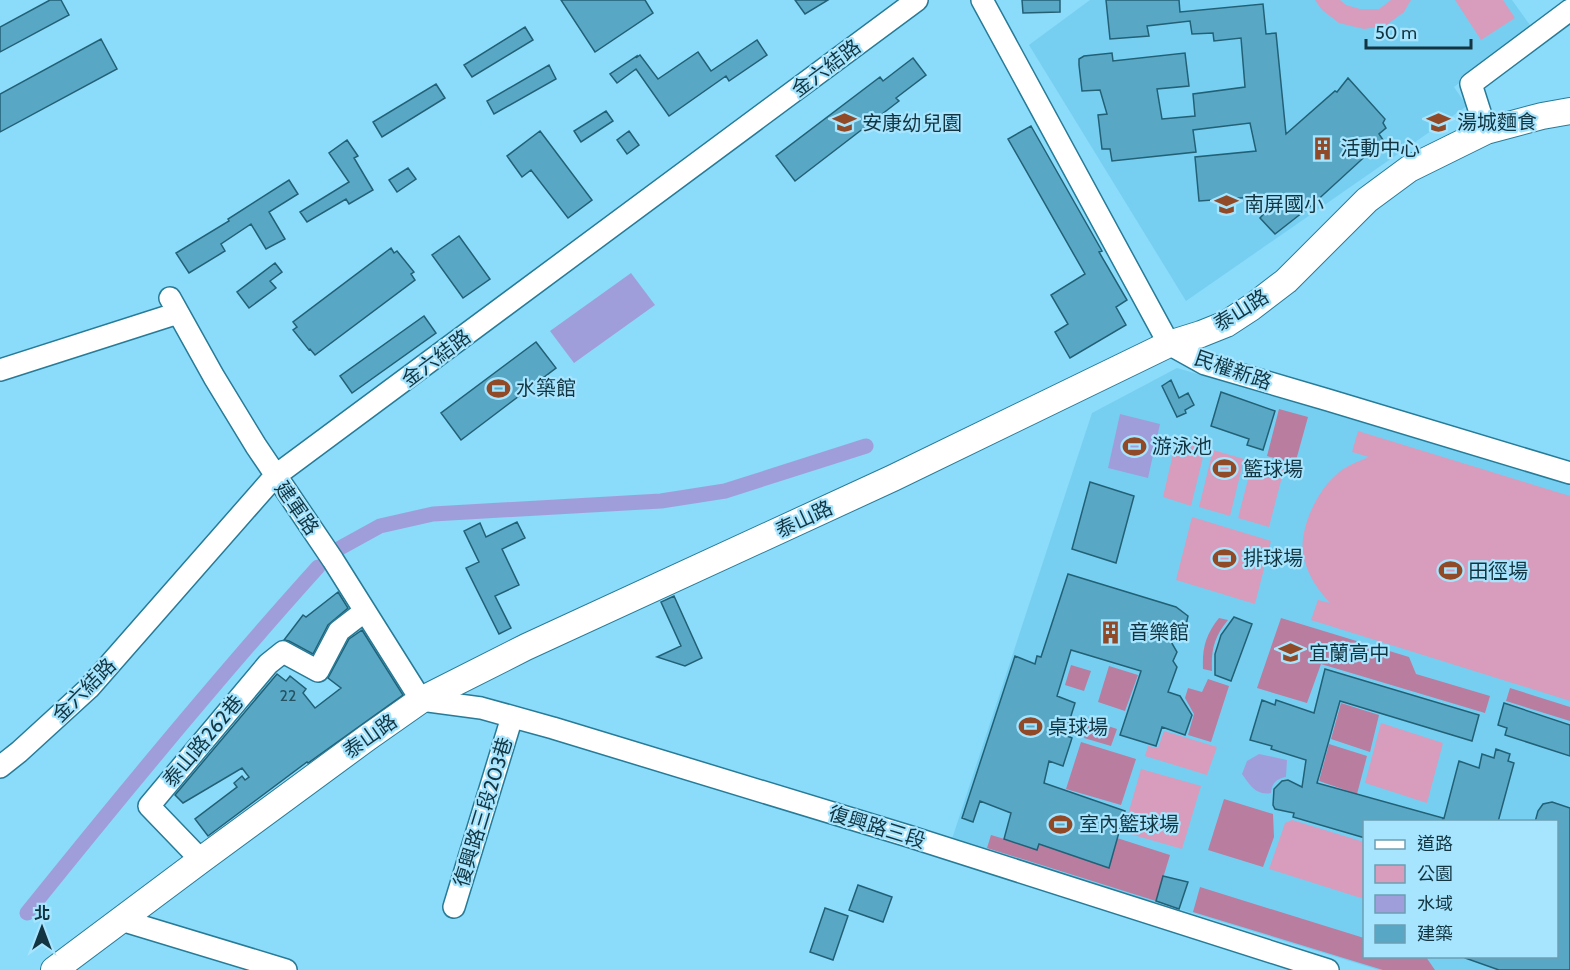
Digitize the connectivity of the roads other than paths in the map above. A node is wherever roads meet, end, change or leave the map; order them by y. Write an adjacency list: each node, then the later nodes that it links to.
1 (917, 0): 9 (street, 金六結路)
2 (982, 0): 6 (street, 民權新路)
3 (1570, 10): 5 (street)
4 (1570, 111): 5 (main road, 泰山路)
5 (1486, 131): 6 (main road, 泰山路)
6 (1169, 344): 8 (street, 民權新路); 11 (main road, 泰山路)
7 (0, 370): 9 (street, 建軍路)
8 (1570, 473)
9 (275, 476): 10 (street, 建軍路); 13 (street, 金六結路)
10 (365, 610): 11 (street, 建軍路); 14 (street, 泰山路262巷)
11 (421, 700): 12 (street, 復興路三段); 14 (main road, 泰山路)
12 (512, 717): 15 (street, 復興路三段203巷); 19 (street, 復興路三段)
13 (0, 767)
14 (201, 860): 16 (main road, 泰山路)
15 (454, 907)
16 (120, 920): 17 (main road, 泰山路); 18 (street)
17 (54, 970)
18 (285, 970)
19 (1328, 970)

